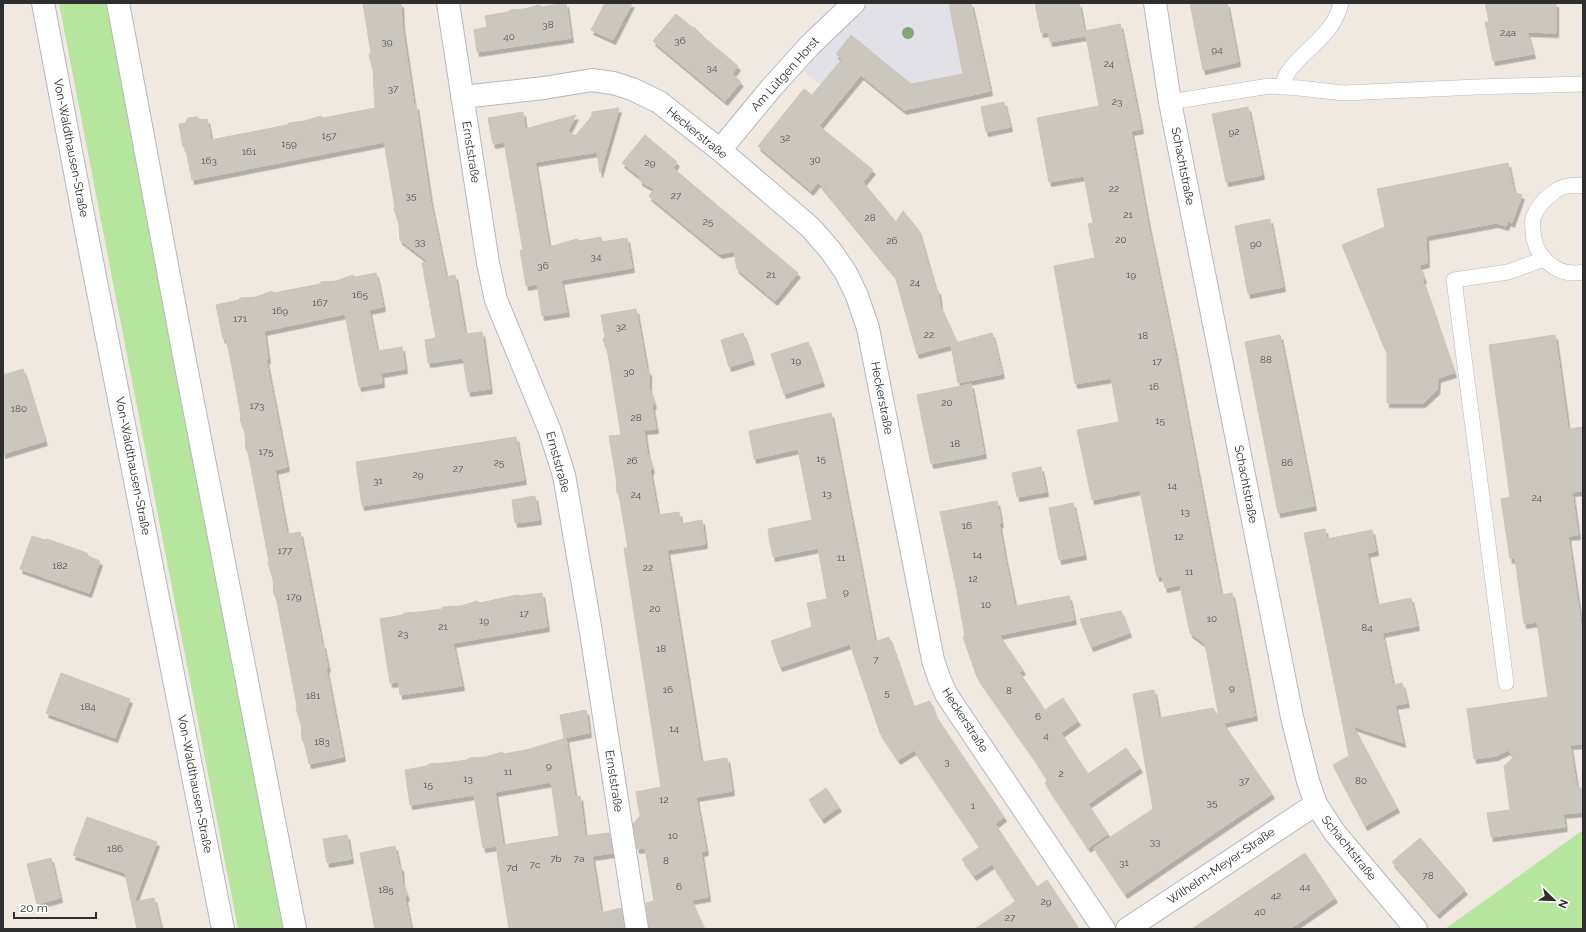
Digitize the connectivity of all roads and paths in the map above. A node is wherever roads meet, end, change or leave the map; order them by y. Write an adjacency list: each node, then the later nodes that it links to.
1 (43, 3): 17 (street, Von-Waldthausen-Straße)
2 (118, 3): 18 (street)
3 (448, 3): 9 (street, Ernststraße)
4 (854, 3): 11 (street, Am Lütgen Horst)
5 (1155, 3): 10 (street, Schachtstraße)
6 (1341, 3): 8 (lane)
7 (1583, 84): 8 (lane)
8 (1282, 87): 10 (lane)
9 (462, 96): 11 (street, Heckerstraße); 19 (street, Ernststraße)
10 (1170, 102): 16 (street, Schachtstraße)
11 (720, 150): 20 (street, Heckerstraße)
12 (1583, 186): 13 (lane)
13 (1544, 259): 14 (lane); 15 (lane)
14 (1583, 272)
15 (1506, 683)
16 (1316, 804): 21 (street, Wilhelm-Meyer-Straße); 22 (street, Schachtstraße)
17 (223, 929)
18 (295, 929)
19 (637, 929)
20 (1104, 929)
21 (1127, 929)
22 (1416, 929)

